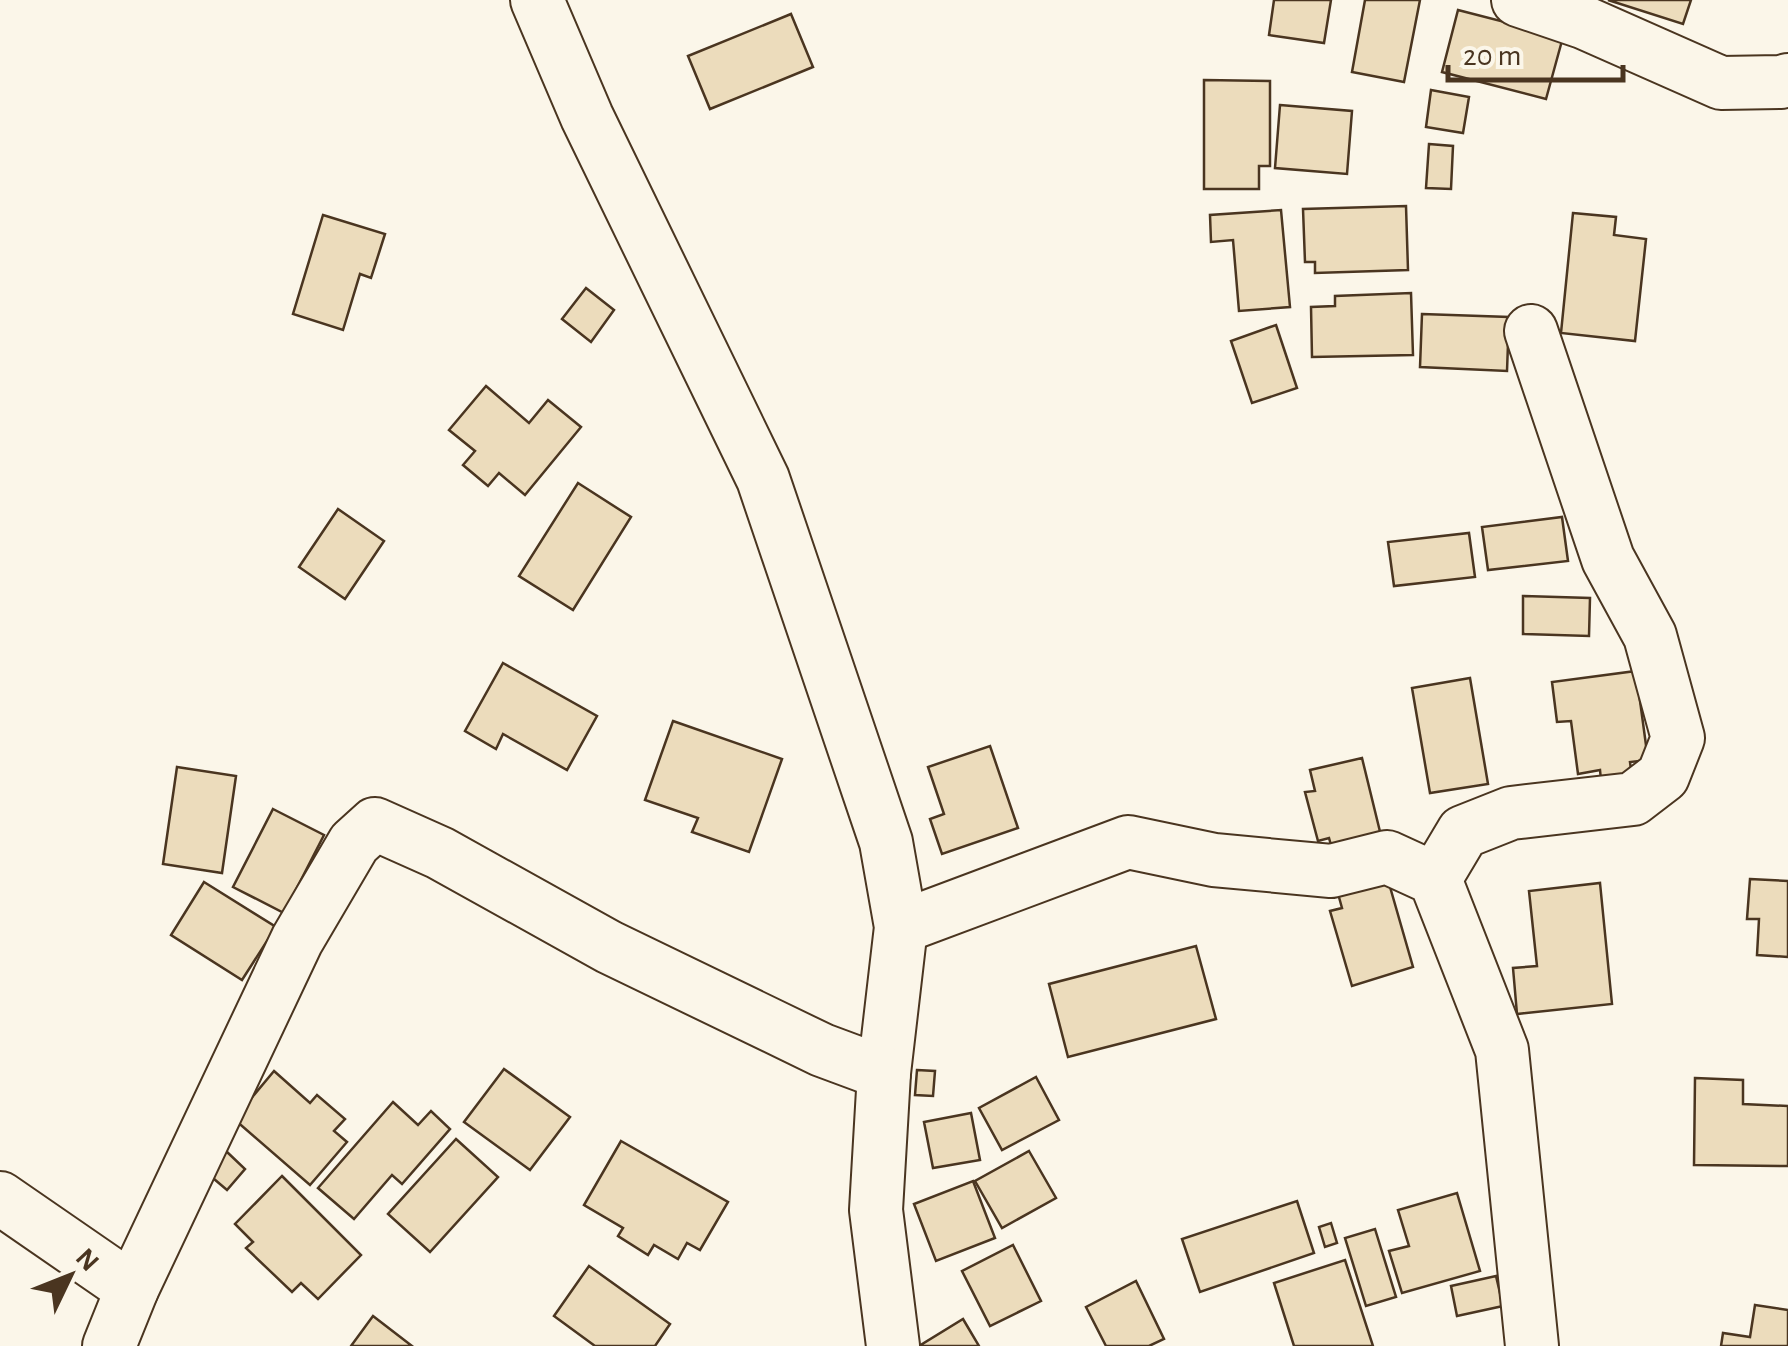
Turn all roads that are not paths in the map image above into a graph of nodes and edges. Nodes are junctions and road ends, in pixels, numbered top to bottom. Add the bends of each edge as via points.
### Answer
1 (537, 0) edge
2 (1518, 0) edge
3 (1788, 80) edge
4 (1530, 331) dead end
5 (1435, 879) junction
6 (901, 928) junction
7 (884, 1073) junction
8 (0, 1198) edge
9 (132, 1289) junction
10 (109, 1346) edge
11 (893, 1346) edge
12 (1532, 1346) edge

1 - 6 street via 764,479 886,842
2 - 3 street via 1721,83
4 - 5 street via 1608,559 1650,636 1678,738 1663,776 1633,799 1512,813 1463,832
5 - 6 street via 1386,857 1330,870 1214,860 1128,842
5 - 12 street via 1502,1050
6 - 7 street
7 - 9 street via 609,947 375,824 354,844 297,940
7 - 11 street via 876,1210
8 - 9 street
9 - 10 street

